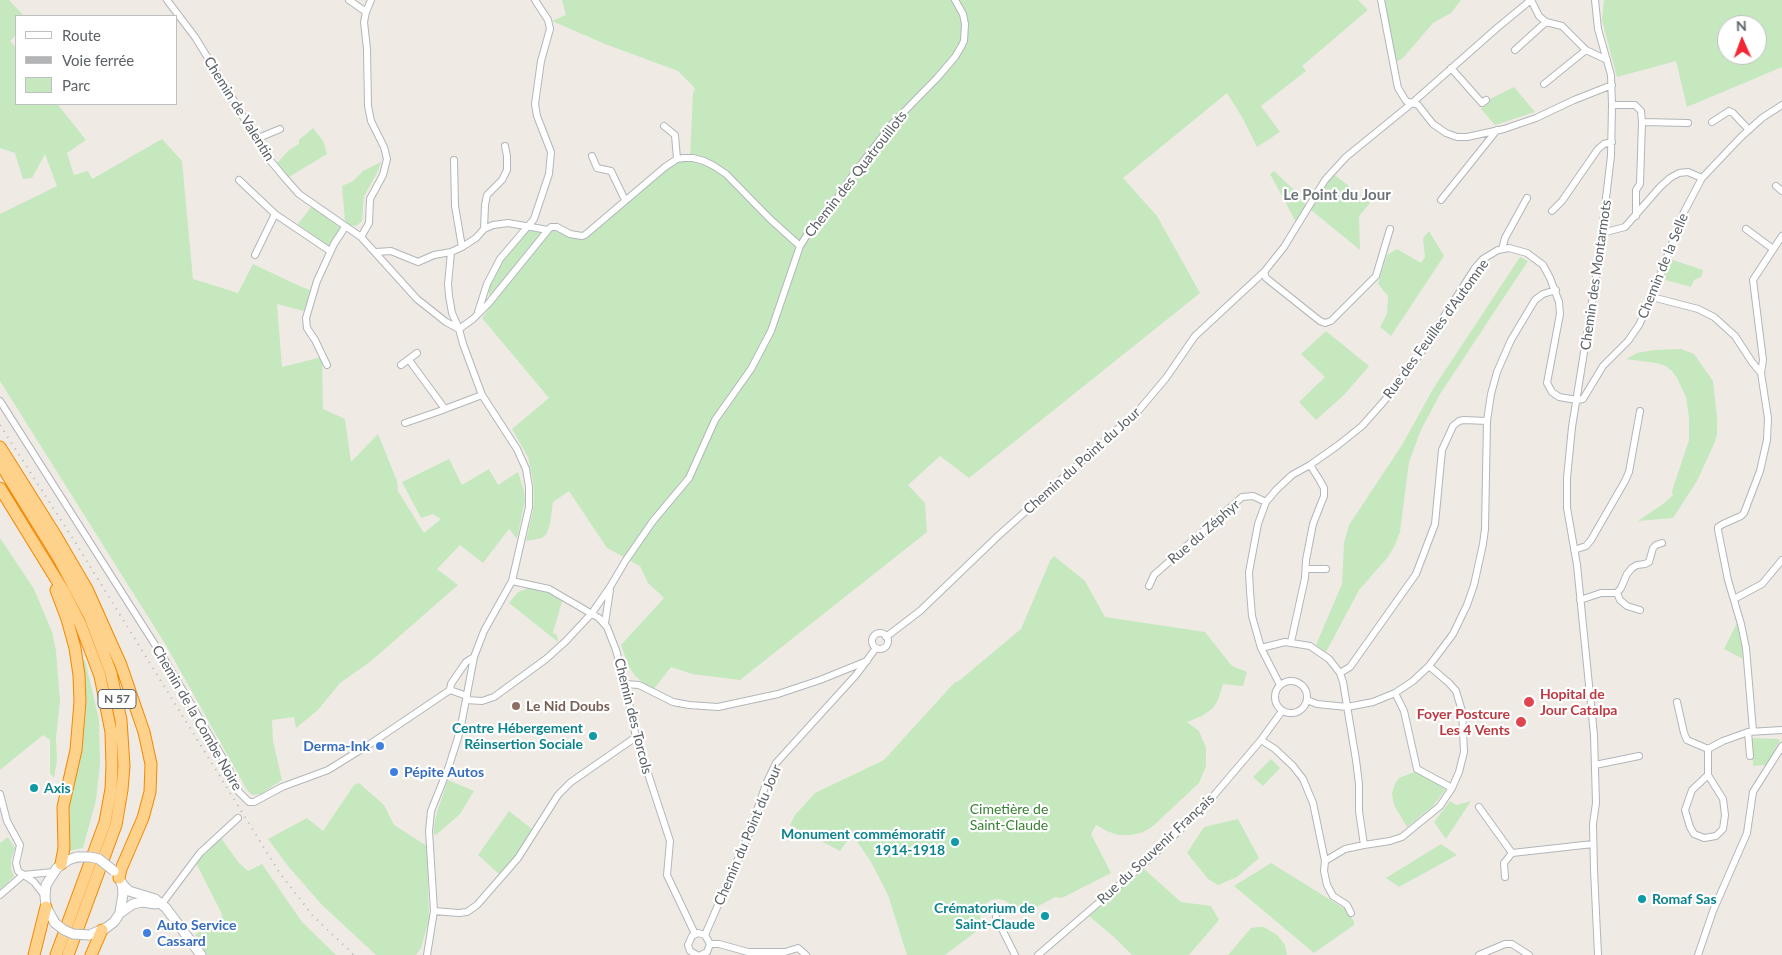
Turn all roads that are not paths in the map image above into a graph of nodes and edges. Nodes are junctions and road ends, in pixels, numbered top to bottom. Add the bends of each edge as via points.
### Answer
1 (167, 0) edge
2 (349, 0) edge
3 (372, 0) edge
4 (535, 0) edge
5 (955, 0) edge
6 (1381, 0) edge
7 (1531, 0) edge
8 (1595, 0) edge
9 (366, 12) junction
10 (178, 15) edge
11 (178, 15) edge
12 (1546, 22) junction
13 (1514, 50) dead end
14 (1586, 50) junction
15 (1607, 60) junction
16 (1451, 68) junction
17 (1544, 84) dead end
18 (1612, 86) junction
19 (1486, 100) dead end
20 (1412, 104) junction
21 (1612, 105) junction
22 (1782, 105) edge
23 (1642, 122) junction
24 (1712, 122) dead end
25 (1688, 123) dead end
26 (664, 126) dead end
27 (280, 129) dead end
28 (1497, 130) junction
29 (1749, 130) junction
30 (256, 140) junction
31 (1612, 142) junction
32 (505, 146) dead end
33 (592, 156) dead end
34 (677, 159) junction
35 (454, 160) dead end
36 (1702, 178) junction
37 (239, 180) dead end
38 (1776, 186) dead end
39 (1782, 191) edge
40 (1526, 198) dead end
41 (625, 200) junction
42 (1441, 200) dead end
43 (1552, 211) dead end
44 (275, 214) junction
45 (1636, 216) junction
46 (345, 227) junction
47 (526, 227) junction
48 (484, 229) junction
49 (1390, 229) dead end
50 (1746, 229) dead end
51 (548, 230) junction
52 (1602, 233) junction
53 (1782, 236) edge
54 (361, 237) junction
55 (800, 246) junction
56 (462, 247) junction
57 (1502, 249) junction
58 (1773, 249) junction
59 (330, 251) junction
60 (376, 252) junction
61 (451, 252) junction
62 (254, 255) dead end
63 (1264, 272) junction
64 (1556, 290) junction
65 (1652, 297) junction
66 (478, 312) junction
67 (459, 329) junction
68 (417, 353) dead end
69 (409, 360) junction
70 (327, 365) dead end
71 (400, 365) dead end
72 (1761, 373) junction
73 (482, 395) junction
74 (1577, 400) junction
75 (0, 401) edge
76 (445, 409) junction
77 (1640, 411) dead end
78 (1487, 421) junction
79 (405, 422) dead end
80 (0, 446) edge
81 (0, 464) edge
82 (1310, 465) junction
83 (0, 488) edge
84 (1266, 502) junction
85 (1662, 543) dead end
86 (1574, 550) junction
87 (1782, 560) edge
88 (44, 561) junction
89 (1306, 569) junction
90 (1326, 569) dead end
91 (512, 581) junction
92 (1149, 586) dead end
93 (610, 587) junction
94 (1617, 593) junction
95 (1734, 599) junction
96 (1580, 600) junction
97 (1640, 610) dead end
98 (592, 613) junction
99 (605, 623) junction
100 (886, 637) junction
101 (1291, 642) junction
102 (876, 648) junction
103 (1261, 648) junction
104 (474, 657) junction
105 (868, 660) junction
106 (1429, 666) junction
107 (849, 668) junction
108 (1340, 673) junction
109 (856, 676) junction
110 (625, 684) junction
111 (1280, 684) junction
112 (450, 690) junction
113 (1395, 693) junction
114 (466, 698) junction
115 (1307, 700) junction
116 (1677, 702) dead end
117 (1347, 707) junction
118 (1282, 711) junction
119 (1782, 730) edge
120 (1751, 732) junction
121 (636, 736) junction
122 (1261, 740) junction
123 (1782, 746) edge
124 (1708, 749) junction
125 (1639, 756) dead end
126 (1750, 756) dead end
127 (1595, 765) junction
128 (1708, 774) junction
129 (1452, 788) junction
130 (0, 794) edge
131 (1480, 806) dead end
132 (238, 818) dead end
133 (1593, 844) junction
134 (1364, 845) junction
135 (1512, 853) junction
136 (1325, 861) junction
137 (57, 868) junction
138 (23, 875) junction
139 (118, 877) junction
140 (1505, 878) dead end
141 (0, 896) edge
142 (46, 901) junction
143 (161, 905) junction
144 (434, 911) junction
145 (120, 912) junction
146 (1351, 913) dead end
147 (996, 917) dead end
148 (102, 930) junction
149 (695, 934) junction
150 (705, 935) junction
151 (710, 944) junction
152 (699, 954) edge
153 (34, 955) edge
154 (56, 955) edge
155 (68, 955) edge
156 (92, 955) edge
157 (201, 955) edge
158 (427, 955) edge
159 (806, 955) edge
160 (1015, 955) edge
161 (1038, 955) edge
162 (1479, 955) edge
163 (1529, 955) edge
164 (1598, 955) edge
165 (1698, 955) edge

1 - 11 street, Chemin de Valentin
2 - 9 street
3 - 9 street
4 - 47 street via 550,29 541,61 535,104 551,152 550,167 534,219
5 - 55 street, Chemin des Quatrouillots via 963,14 966,33 955,57 892,124
6 - 20 street via 1398,88 1406,102
7 - 12 street
7 - 16 street, Chemin du Point du Jour
8 - 15 street, Chemin des Montarmots via 1598,29
9 - 54 street via 368,106 387,159 383,175 370,199 369,223
10 - 30 street, Chemin de Valentin via 199,44
12 - 13 street
12 - 14 street via 1562,26
14 - 15 street
14 - 17 street
15 - 18 street, Chemin des Montarmots
16 - 19 street via 1482,103
16 - 20 street, Chemin du Point du Jour
18 - 21 street, Chemin des Montarmots
18 - 28 street via 1536,118
20 - 28 street via 1418,105 1433,124 1457,137
20 - 63 street, Chemin du Point du Jour via 1332,171 1284,247
21 - 23 street via 1635,105 1641,111
21 - 31 street, Chemin des Montarmots
22 - 29 street, Chemin de la Selle
23 - 25 street
23 - 45 street
24 - 29 street via 1729,111
26 - 34 street via 675,135
27 - 30 street
28 - 42 street
29 - 36 street, Chemin de la Selle
30 - 46 street, Chemin de Valentin via 299,194
31 - 43 street via 1598,148
31 - 52 street, Chemin des Montarmots
32 - 48 street via 507,170 487,195
33 - 41 street via 598,168 611,171
34 - 41 street
34 - 55 street via 693,158 714,166
35 - 56 street via 455,206
36 - 45 street via 1688,172 1670,178
36 - 65 street, Chemin de la Selle via 1684,212
37 - 44 street
38 - 39 street
40 - 57 street, Rue des Feuilles d'Automne
41 - 51 street via 586,235 578,236 557,227
44 - 59 street
44 - 62 street
45 - 52 street via 1625,227
46 - 54 street, Chemin de Valentin
46 - 59 street
47 - 48 street via 508,223
47 - 51 street
47 - 66 street via 500,258
48 - 56 street
49 - 63 street via 1376,276 1331,322 1320,322 1266,278
50 - 58 street
51 - 66 street
52 - 74 street, Chemin des Montarmots
53 - 58 street
54 - 60 street, Chemin de Valentin
55 - 93 street, Chemin des Quatrouillots via 776,321 751,369 715,420 689,478 653,521
56 - 61 street
57 - 64 street, Rue des Feuilles d'Automne via 1521,250 1535,258
57 - 82 street, Rue des Feuilles d'Automne via 1491,253 1475,268 1386,400 1362,426
58 - 72 street via 1753,280 1763,360
59 - 70 street via 316,282 306,318 307,328
60 - 61 street via 391,251 418,262
60 - 67 street, Chemin de Valentin via 417,299
61 - 67 street via 448,290
63 - 100 street, Chemin du Point du Jour via 1195,336 1140,410 998,536 920,611
64 - 74 street, Rue des Feuilles d'Automne via 1560,314 1547,383 1559,397
64 - 78 street via 1535,300 1511,340 1497,372
65 - 72 street via 1698,309 1714,317 1735,336
65 - 74 street, Chemin de la Selle via 1635,332 1603,366 1586,396
66 - 67 street
67 - 73 street
68 - 69 street
69 - 71 street
69 - 76 street
72 - 95 street via 1768,418 1760,471 1744,513 1718,527
73 - 76 street
73 - 91 street via 517,449 529,486 529,507
74 - 86 street, Chemin des Montarmots via 1567,478 1567,508
75 - 112 street, Chemin de la Combe Noire via 166,662 247,801 254,802 282,786 328,770
76 - 79 street
77 - 86 street via 1625,481 1591,540 1586,546
78 - 106 street via 1485,529 1478,568 1467,605 1453,634
78 - 108 street via 1464,420 1453,426 1442,450 1435,524 1416,574 1350,667
80 - 139 highway via 91,597 121,665 144,732 151,764 150,792 143,818
81 - 155 highway, N 57 via 58,557 90,617 111,672 121,720 124,772 116,825
82 - 84 street, Rue des Feuilles d'Automne via 1292,475
82 - 89 street via 1320,479 1324,496 1313,524
83 - 88 highway, N 57
84 - 92 street, Rue du Zéphyr via 1253,496 1242,497 1154,575
84 - 103 street, Rue des Feuilles d'Automne via 1258,524 1250,572 1252,616
85 - 94 street via 1656,545 1649,562 1632,568
86 - 96 street, Chemin des Montarmots
87 - 95 street via 1762,584
88 - 137 highway via 70,629 79,685 77,739 63,807 64,848
88 - 154 highway, N 57 via 75,612 93,655 106,704 112,754 111,789 104,822
89 - 90 street
89 - 101 street
91 - 98 street via 549,589
91 - 104 street via 484,631
93 - 98 street, Chemin des Quatrouillots
93 - 99 street, Chemin des Quatrouillots
94 - 96 street via 1601,593
94 - 97 street via 1627,606
95 - 120 street via 1746,648
96 - 127 street, Chemin des Montarmots
98 - 99 street
98 - 114 street, Chemin des Quatrouillots via 546,660 507,689 488,700 478,702
99 - 110 street, Chemin des Torcols
100 - 102 street via 886,647
100 - 102 street via 880,633 873,637 872,645
101 - 103 street
101 - 108 street via 1320,651
102 - 105 street, Chemin du Point du Jour
103 - 111 street, Rue des Feuilles d'Automne
104 - 112 street, Chemin de la Combe Noire via 466,662
104 - 114 street
105 - 107 street
105 - 109 street, Chemin du Point du Jour
106 - 113 street
106 - 129 street via 1450,682 1462,711 1464,752
107 - 109 street
107 - 110 street via 778,694 718,707 673,702 639,685
108 - 117 street
109 - 150 street, Chemin du Point du Jour via 776,763
110 - 121 street, Chemin des Torcols
111 - 115 street via 1290,680 1300,684 1306,691
111 - 118 street via 1274,698
112 - 114 street
113 - 117 street
113 - 129 street via 1404,711 1417,769
114 - 144 street via 456,744 430,819
115 - 117 street
115 - 118 street via 1297,712
116 - 124 street via 1687,740
117 - 134 street via 1360,784 1359,811
118 - 122 street, Rue du Souvenir Français
119 - 120 street
120 - 124 street via 1723,740
120 - 126 street
121 - 144 street via 571,782 558,795 518,858 477,905 467,912
121 - 149 street, Chemin des Torcols via 670,841 667,875
122 - 136 street via 1280,754 1303,780 1313,803
122 - 161 street, Rue du Souvenir Français via 1192,819
123 - 165 street via 1753,792 1747,834 1713,911
124 - 128 street
125 - 127 street
127 - 133 street, Chemin des Montarmots
128 - 128 street via 1692,790 1685,810 1694,834 1704,838 1716,836 1723,829 1725,815 1723,799
129 - 134 street via 1440,806 1402,837
130 - 138 street via 7,821 20,845 16,867
131 - 135 street
132 - 143 street via 200,853
133 - 135 street
133 - 164 street, Chemin des Montarmots
134 - 136 street via 1345,849
135 - 140 street via 1504,863
136 - 146 street via 1327,885 1333,896 1347,905
137 - 138 street
137 - 139 main road, bridge via 77,857 94,858 105,863
137 - 142 main road via 46,885
138 - 141 street
138 - 142 street via 38,886
139 - 143 main road via 132,893 155,899
139 - 145 main road via 123,894
142 - 148 main road, bridge via 55,923 64,930 89,935
142 - 153 highway
143 - 145 main road via 142,902 127,906
143 - 157 main road
144 - 158 street
145 - 148 main road via 114,922
147 - 160 street
148 - 156 highway
149 - 150 street
149 - 152 street via 688,945
150 - 151 street
151 - 152 street
151 - 159 street via 742,952 785,952 798,948
162 - 163 street via 1505,944 1512,944

